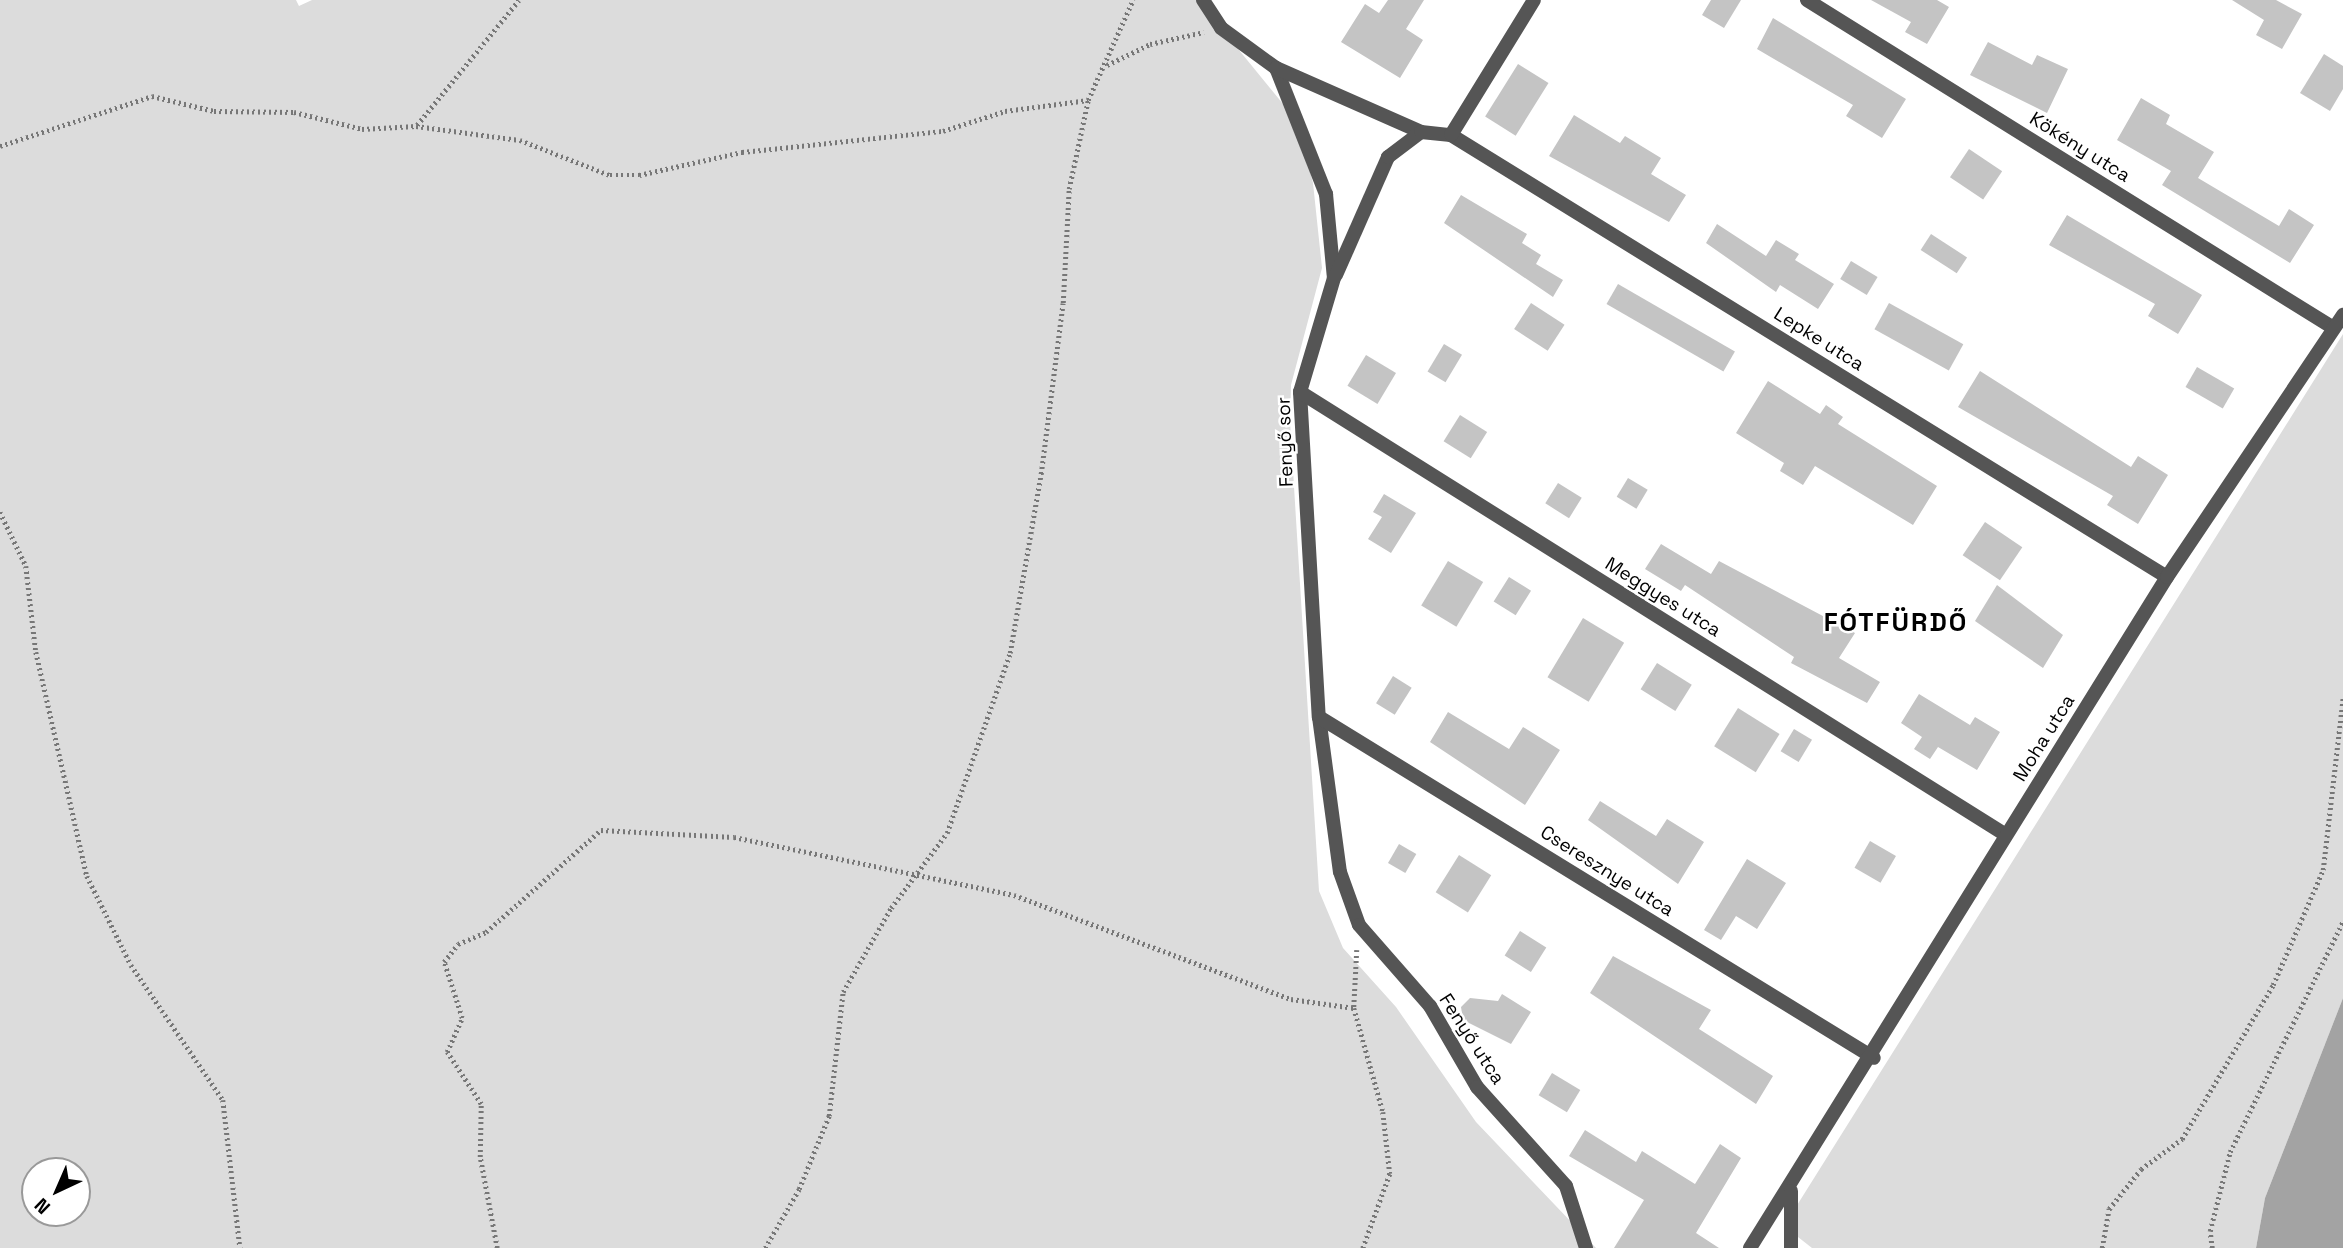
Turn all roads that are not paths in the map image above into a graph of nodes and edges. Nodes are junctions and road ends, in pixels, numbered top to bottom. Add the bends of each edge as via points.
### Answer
1 (1203, 0) edge
2 (1534, 0) edge
3 (1807, 0) edge
4 (1276, 68) junction
5 (1421, 132) junction
6 (1451, 135) junction
7 (1334, 278) junction
8 (2343, 315) edge
9 (2332, 327) junction
10 (1300, 392) junction
11 (2167, 577) junction
12 (1320, 717) junction
13 (2006, 835) junction
14 (1359, 925) joint
15 (1874, 1058) junction
16 (1791, 1191) junction
17 (1586, 1248) edge
18 (1750, 1248) edge
19 (1791, 1248) edge

1 - 4 street via 1221,28
2 - 6 street
3 - 9 street, Kökény utca
4 - 5 street
4 - 7 street, Fenyő sor via 1326,194
5 - 6 street
5 - 7 street via 1388,157
6 - 11 street, Lepke utca
7 - 10 street, Fenyő sor
8 - 9 street, Moha utca
9 - 11 street, Moha utca
10 - 12 street, Fenyő sor
10 - 13 street, Meggyes utca
11 - 13 street, Moha utca
12 - 14 street, Fenyő sor via 1340,872
12 - 15 street, Cseresznye utca
13 - 15 street, Moha utca
14 - 17 street, Fenyő utca via 1430,1006 1477,1087 1566,1185
15 - 16 street, Moha utca
16 - 18 street, Moha utca
16 - 19 street

